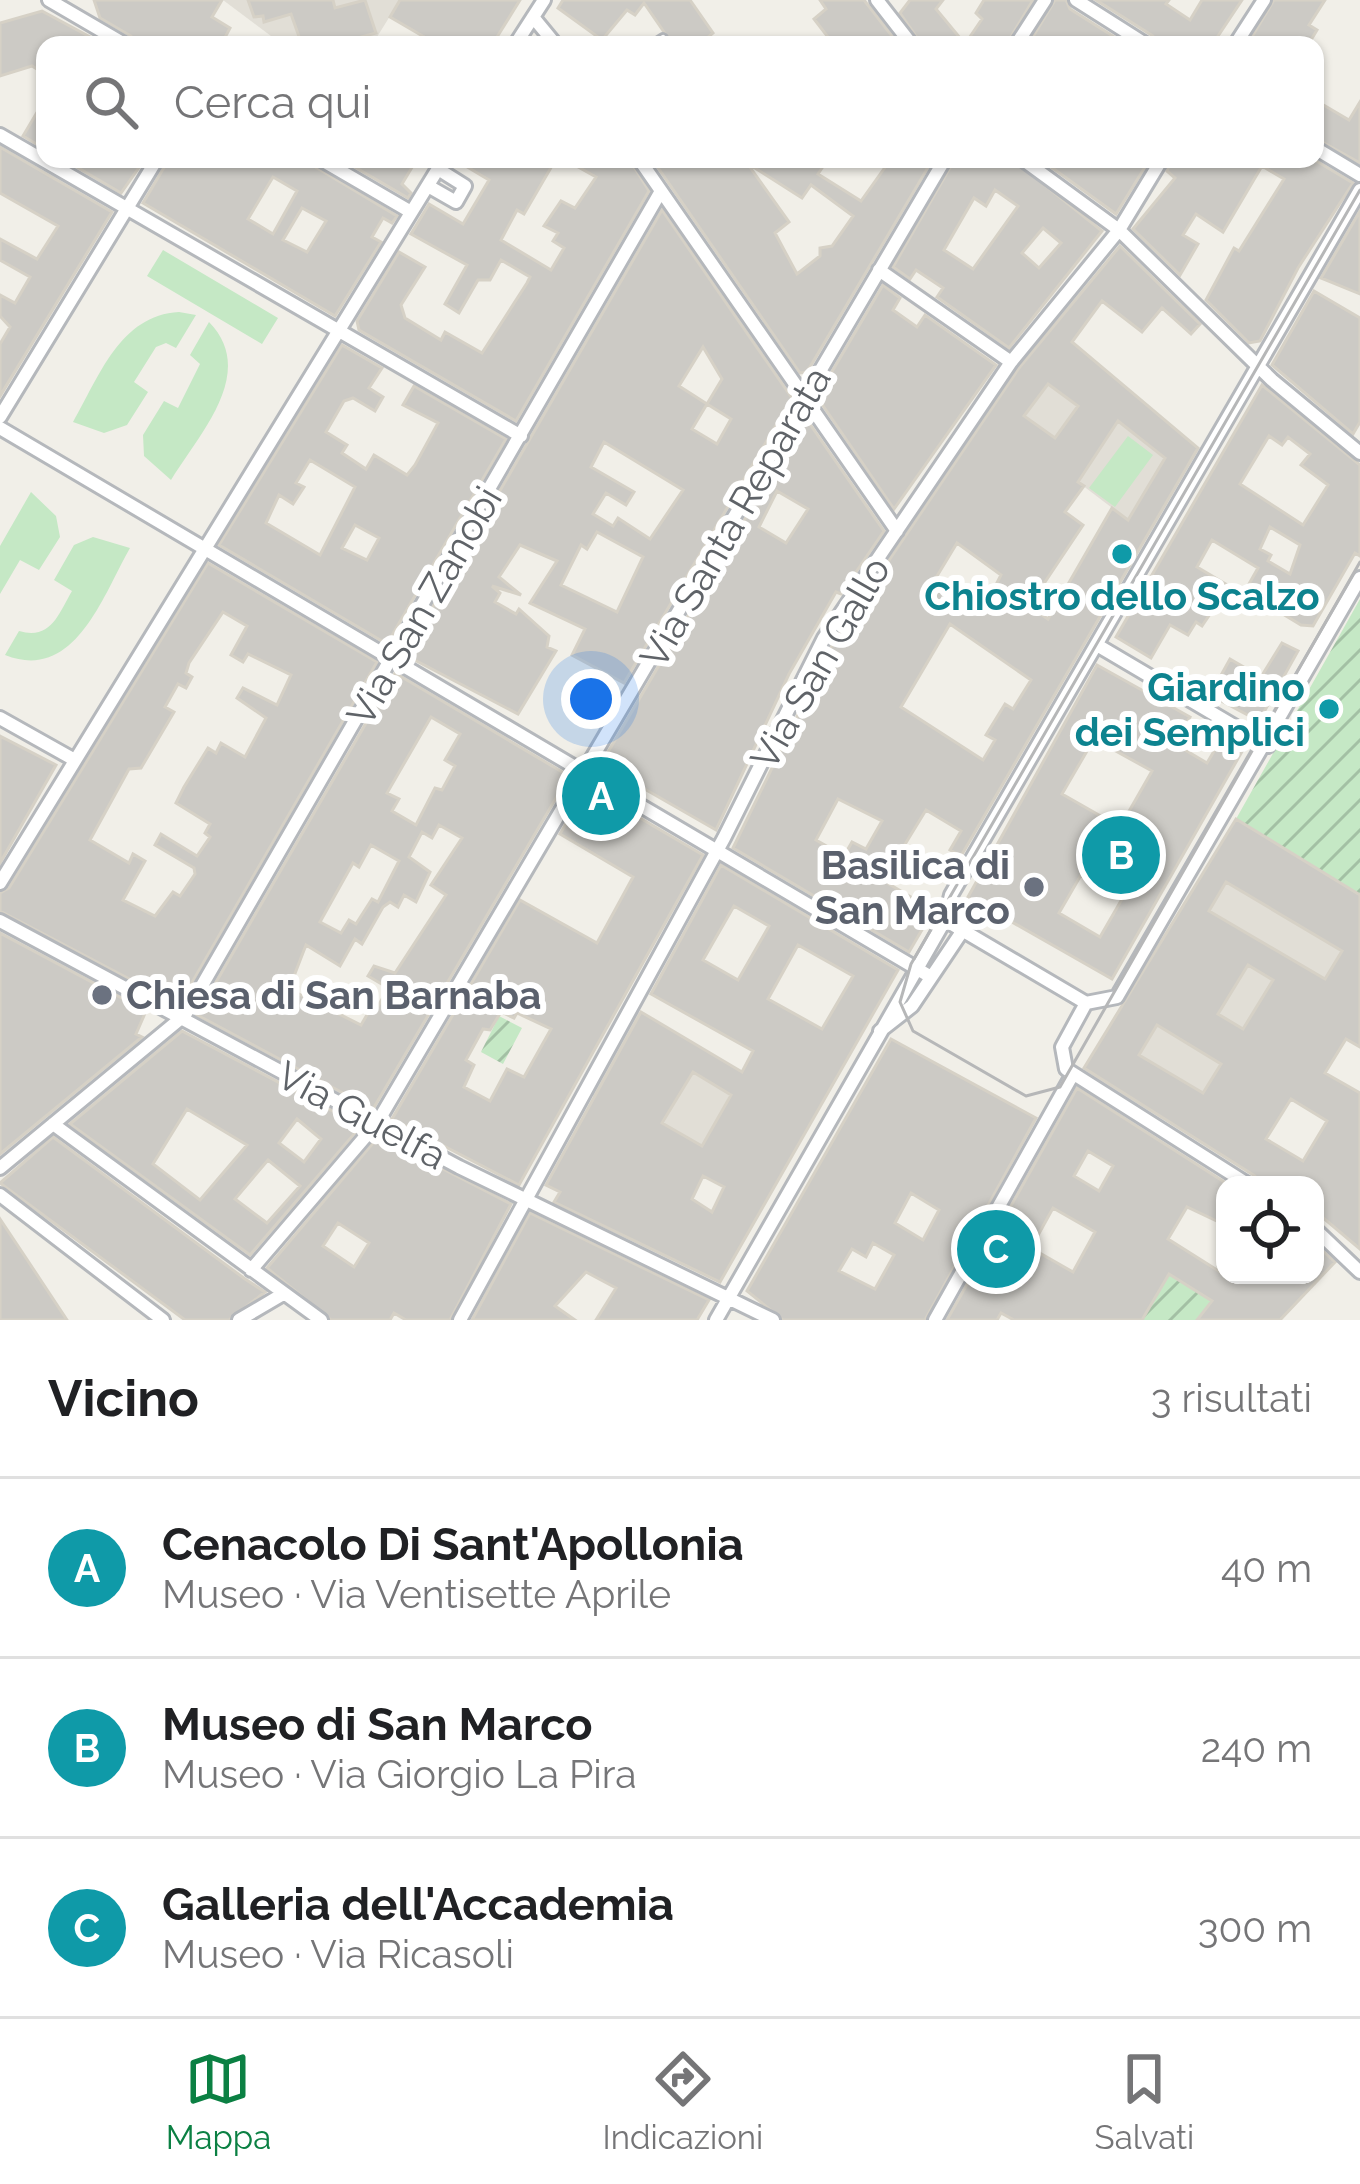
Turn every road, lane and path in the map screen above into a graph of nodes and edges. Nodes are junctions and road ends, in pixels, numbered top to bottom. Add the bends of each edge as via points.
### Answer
1 (49, 0) edge
2 (544, 0) edge
3 (877, 0) edge
4 (1045, 0) edge
5 (1076, 0) edge
6 (1264, 0) edge
7 (533, 17) junction
8 (111, 36) edge
9 (521, 36) edge
10 (549, 36) edge
11 (905, 36) edge
12 (1022, 36) edge
13 (1133, 36) edge
14 (1241, 36) edge
15 (0, 135) edge
16 (1324, 153) edge
17 (36, 155) edge
18 (59, 168) edge
19 (152, 168) edge
20 (335, 168) edge
21 (439, 168) edge
22 (445, 168) edge
23 (645, 168) edge
24 (940, 168) edge
25 (1034, 168) edge
26 (1157, 168) edge
27 (1360, 175) edge
28 (428, 186) junction
29 (1360, 190) edge
30 (661, 191) junction
31 (128, 207) junction
32 (411, 212) junction
33 (1119, 230) junction
34 (879, 270) junction
35 (338, 329) junction
36 (1011, 362) junction
37 (1258, 367) junction
38 (806, 395) junction
39 (0, 417) edge
40 (0, 428) edge
41 (521, 436) junction
42 (1360, 453) edge
43 (897, 531) junction
44 (202, 545) junction
45 (1360, 578) edge
46 (1097, 645) junction
47 (394, 658) junction
48 (0, 718) edge
49 (1268, 746) junction
50 (74, 759) junction
51 (586, 770) junction
52 (718, 849) junction
53 (0, 883) edge
54 (945, 920) junction
55 (0, 921) edge
56 (962, 930) junction
57 (917, 969) junction
58 (931, 977) junction
59 (1086, 1004) junction
60 (183, 1018) junction
61 (875, 1036) junction
62 (1075, 1076) junction
63 (377, 1123) junction
64 (53, 1124) junction
65 (0, 1168) edge
66 (1235, 1176) edge
67 (0, 1196) edge
68 (524, 1196) junction
69 (1324, 1238) edge
70 (251, 1270) junction
71 (1358, 1271) edge
72 (283, 1294) junction
73 (730, 1296) junction
74 (163, 1320) edge
75 (239, 1320) edge
76 (321, 1320) edge
77 (460, 1320) edge
78 (716, 1320) edge
79 (773, 1320) edge
80 (935, 1320) edge

1 - 8 street
2 - 7 street
3 - 11 street
4 - 12 street
5 - 13 street
6 - 14 street
7 - 9 street
7 - 10 street
15 - 17 street
16 - 27 street
18 - 31 street
19 - 31 street
20 - 32 street
21 - 28 street
22 - 28 street via 465,186 456,202
23 - 30 street
24 - 34 street, Via Santa Reparata
25 - 33 street
26 - 33 street, Via San Gallo
28 - 32 street
29 - 37 street
30 - 38 street
30 - 41 street, Via San Zanobi
31 - 35 street
31 - 39 street
32 - 35 street
33 - 36 street, Via San Gallo
33 - 37 street
34 - 36 street
34 - 38 street, Via Santa Reparata
35 - 41 street
35 - 44 street
36 - 43 street, Via San Gallo
37 - 42 street
37 - 46 street
38 - 43 street
38 - 51 street, Via Santa Reparata
40 - 44 street
41 - 47 street, Via San Zanobi
43 - 52 street, Via San Gallo via 824,638
44 - 47 street
44 - 50 street
45 - 49 street
46 - 49 street
46 - 54 street
47 - 51 street
47 - 60 street, Via San Zanobi
48 - 50 street
49 - 59 street via 1124,991
50 - 53 street
51 - 52 street
51 - 63 street, Via Santa Reparata
52 - 57 street
52 - 68 street, Via San Gallo
54 - 56 street
54 - 57 street
55 - 60 street, Via Guelfa
56 - 58 street
56 - 59 street
57 - 58 street
57 - 61 street
58 - 61 street via 912,1006
59 - 62 street via 1061,1051
60 - 63 street, Via Guelfa
60 - 64 street
61 - 73 street
62 - 66 street
62 - 80 street
63 - 68 street, Via Guelfa
63 - 70 street, Via Santa Reparata
64 - 65 street
64 - 70 street
67 - 74 street
68 - 73 street, Via Guelfa
68 - 77 street, Via San Gallo
69 - 71 street
70 - 72 street
72 - 75 street
72 - 76 street
73 - 78 street
73 - 79 street, Via Guelfa

